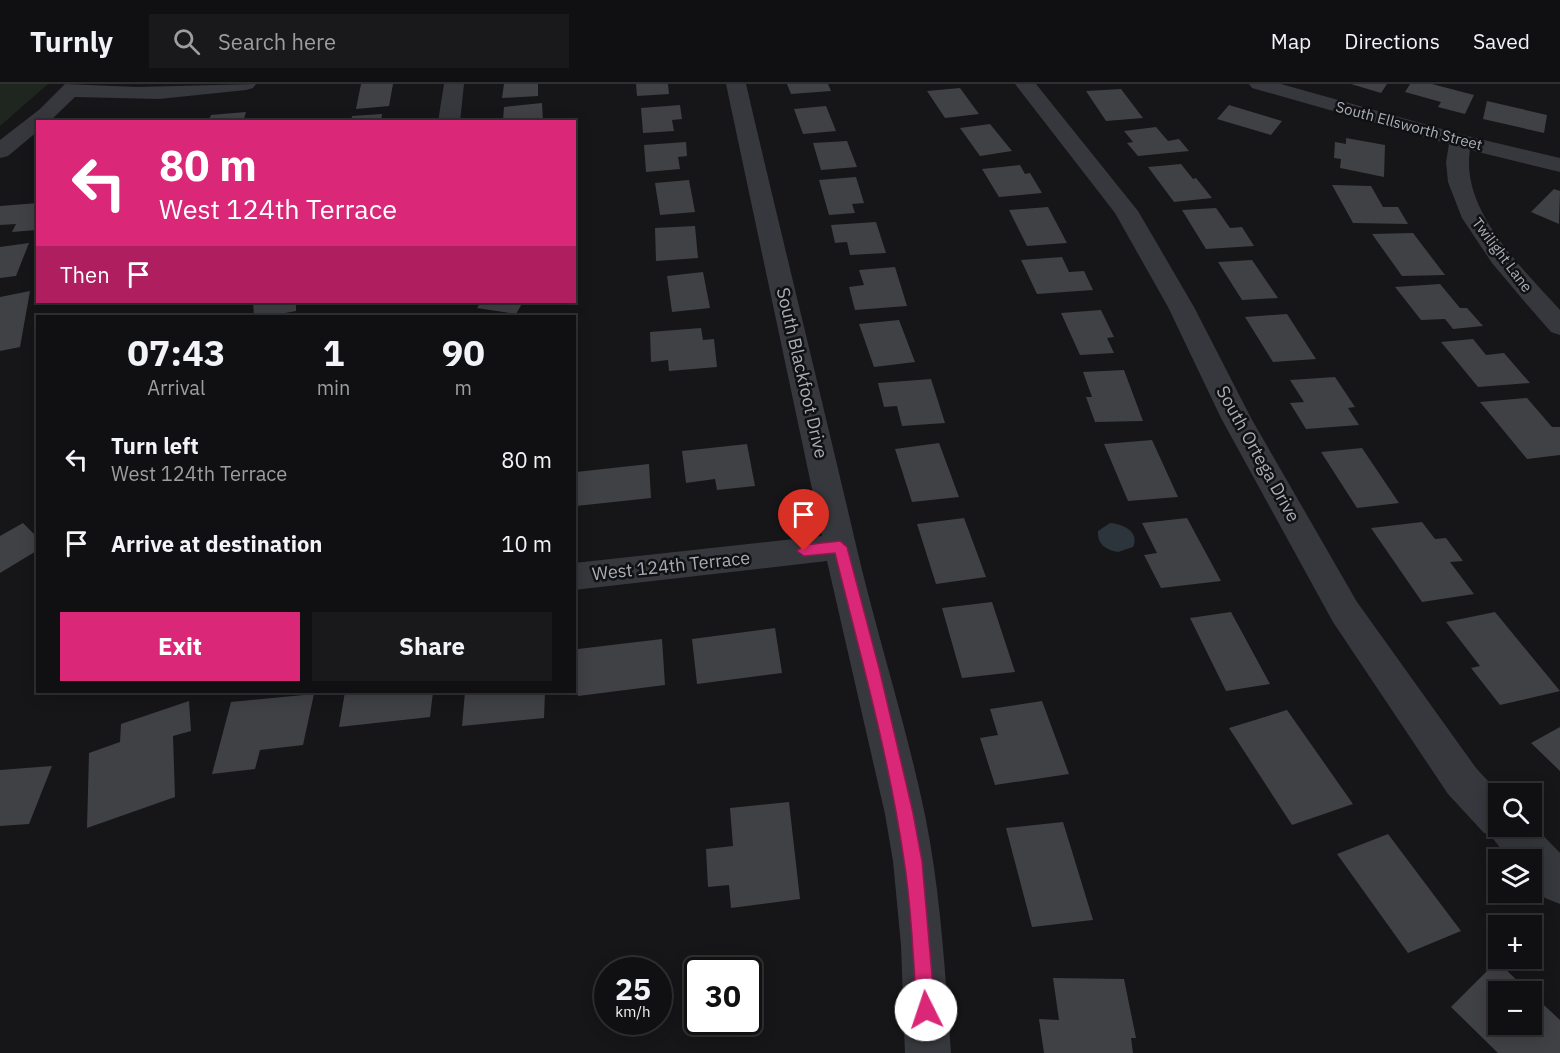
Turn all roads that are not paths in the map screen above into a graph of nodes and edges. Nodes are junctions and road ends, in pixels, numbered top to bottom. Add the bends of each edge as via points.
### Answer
1 (246, 84) edge
2 (454, 84) edge
3 (736, 84) edge
4 (1025, 84) edge
5 (1259, 84) edge
6 (74, 87) edge
7 (449, 120) edge
8 (1461, 141) junction
9 (0, 151) edge
10 (1560, 165) edge
11 (1560, 326) edge
12 (840, 547) junction
13 (576, 577) edge
14 (1488, 808) edge
15 (1516, 837) edge
16 (1560, 883) edge
17 (928, 1053) edge

1 - 6 street via 149,94
2 - 7 street
3 - 12 street, South Blackfoot Drive
4 - 14 street, South Ortega Drive via 1126,211 1345,612 1462,781
5 - 8 street, South Ellsworth Street
6 - 9 street
8 - 10 street, South Ellsworth Street
8 - 11 street, Twilight Lane via 1456,158 1459,184 1470,212 1500,255
12 - 13 street, West 124th Terrace
12 - 17 street, South Blackfoot Drive via 913,861
15 - 16 street

